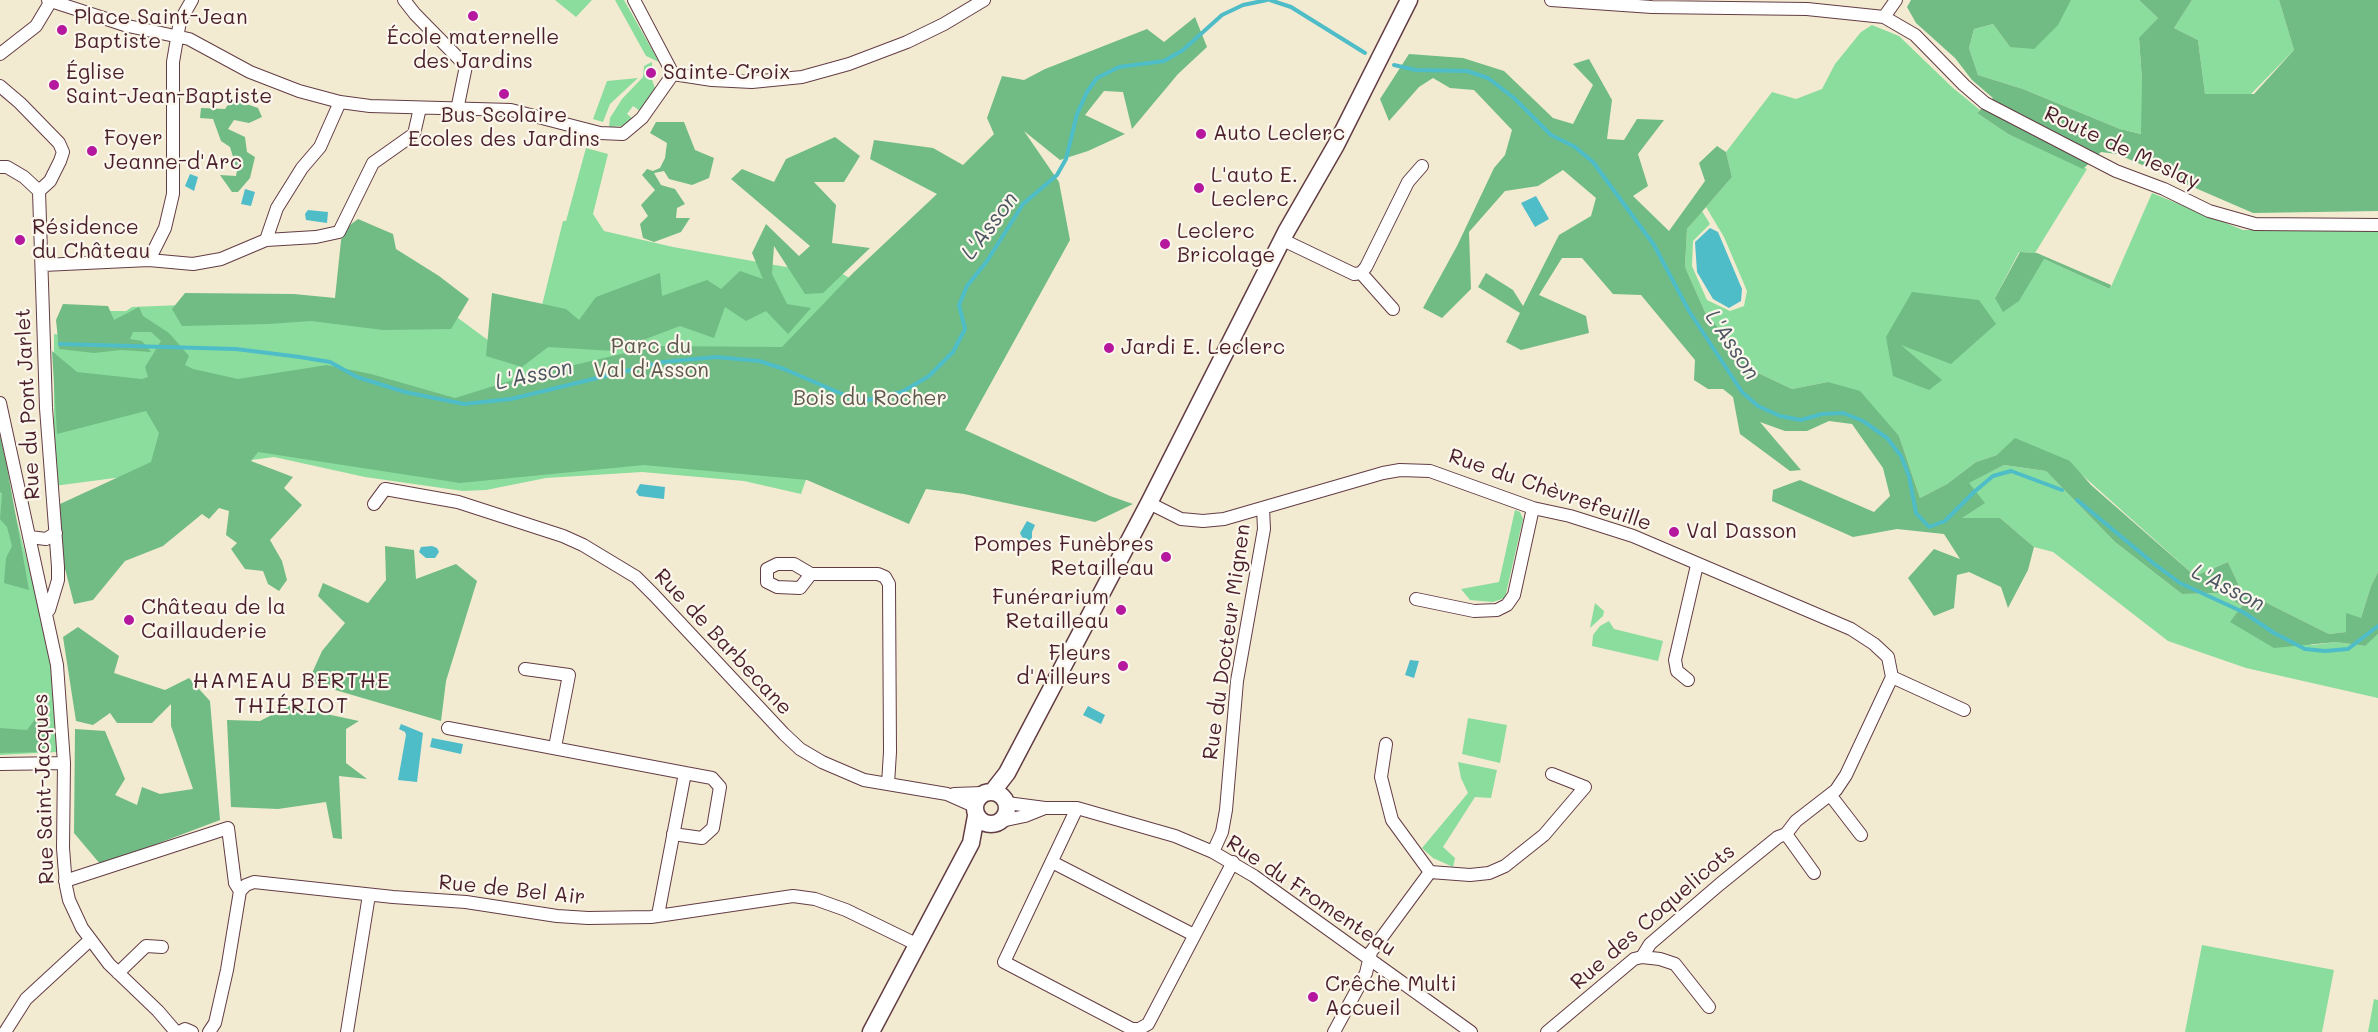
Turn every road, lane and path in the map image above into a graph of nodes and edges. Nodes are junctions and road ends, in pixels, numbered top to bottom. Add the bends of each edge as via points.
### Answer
1 (192, 0) edge
2 (404, 0) edge
3 (634, 0) edge
4 (984, 0) edge
5 (1409, 0) edge
6 (1551, 0) edge
7 (1896, 0) edge
8 (49, 1) edge
9 (1826, 6) edge
10 (1884, 17) junction
11 (177, 35) junction
12 (0, 54) edge
13 (673, 74) junction
14 (0, 86) edge
15 (340, 102) junction
16 (420, 108) junction
17 (457, 110) junction
18 (1422, 166) dead end
19 (0, 167) edge
20 (39, 191) junction
21 (2378, 225) edge
22 (266, 240) junction
23 (1283, 240) junction
24 (149, 260) junction
25 (43, 265) junction
26 (1361, 273) junction
27 (1393, 309) dead end
28 (0, 403) edge
29 (1149, 503) junction
30 (374, 504) dead end
31 (1264, 507) junction
32 (1533, 508) junction
33 (56, 533) junction
34 (30, 537) junction
35 (1697, 565) junction
36 (811, 574) dead end
37 (1416, 599) dead end
38 (48, 614) junction
39 (525, 669) dead end
40 (1892, 677) junction
41 (1688, 680) dead end
42 (1964, 711) dead end
43 (448, 728) dead end
44 (1386, 744) dead end
45 (555, 747) junction
46 (64, 763) junction
47 (0, 764) edge
48 (685, 773) junction
49 (1552, 774) dead end
50 (888, 784) junction
51 (1831, 796) junction
52 (990, 801) junction
53 (1045, 808) junction
54 (1077, 808) junction
55 (996, 822) junction
56 (673, 834) junction
57 (1786, 834) junction
58 (1861, 835) dead end
59 (971, 843) junction
60 (1213, 852) junction
61 (1052, 862) junction
62 (1233, 862) junction
63 (1430, 872) junction
64 (1814, 873) dead end
65 (65, 881) junction
66 (240, 891) junction
67 (369, 895) junction
68 (658, 915) junction
69 (1194, 935) junction
70 (90, 940) junction
71 (916, 944) junction
72 (162, 947) dead end
73 (1642, 957) junction
74 (1369, 959) junction
75 (118, 973) junction
76 (1709, 1007) dead end
77 (5, 1032) edge
78 (177, 1032) edge
79 (192, 1032) edge
80 (209, 1032) edge
81 (347, 1032) edge
82 (871, 1032) edge
83 (1334, 1032) edge
84 (1471, 1032) edge
85 (1547, 1032) edge

1 - 11 street
2 - 17 street via 466,66
3 - 13 street
4 - 13 street via 907,42 802,77 745,82
5 - 23 main road
6 - 9 street via 1652,7
7 - 10 street
8 - 11 street via 128,26
8 - 12 street via 36,26
9 - 10 street
10 - 21 street, Route de Meslay via 1915,35 1985,103 2116,171 2209,211 2255,224
11 - 15 street via 250,72
11 - 24 street via 173,62 173,194 165,228
13 - 17 street via 642,118 623,134 600,133 511,110
14 - 20 street via 59,143 63,152 50,181
15 - 16 street
15 - 22 street via 320,147 277,208
16 - 17 street
16 - 22 street via 414,134 373,163 339,232
18 - 26 street via 1408,182
19 - 20 street via 24,177
20 - 25 street, Rue du Pont Jarlet
22 - 24 street via 221,258 193,264
23 - 26 street via 1354,274
23 - 29 main road
24 - 25 street
25 - 33 street, Rue du Pont Jarlet via 46,408
26 - 27 street
28 - 34 street, Rue Saint-Jacques
29 - 31 street, Rue du Docteur Mignen via 1181,519 1203,521
29 - 52 main road
30 - 50 street, Rue de Barbecane via 385,489 458,502 583,545 636,578 800,749 843,773
31 - 32 street, Rue du Chèvrefeuille via 1374,475 1421,469
31 - 60 street, Rue du Docteur Mignen via 1264,529 1237,681 1226,810
32 - 35 street, Rue du Chèvrefeuille via 1599,524
32 - 37 street via 1516,587 1507,606 1474,611
33 - 34 street via 46,539
33 - 38 street, Rue du Pont Jarlet via 58,580
34 - 38 street, Rue Saint-Jacques
35 - 40 street, Rue du Chèvrefeuille via 1851,629 1888,657
35 - 41 street via 1675,660 1677,671
36 - 50 street via 879,574 889,584
38 - 46 street, Rue Saint-Jacques via 57,665
39 - 45 street via 569,675
40 - 42 street
40 - 51 street, Rue des Coquelicots via 1846,775
43 - 45 street
44 - 63 street via 1381,777 1392,820
45 - 48 street
46 - 47 street
46 - 65 street, Rue Saint-Jacques
48 - 56 street
48 - 56 street via 712,778 720,787 713,828 702,838
49 - 63 street via 1585,787 1544,835 1505,866 1489,873
50 - 52 street, Rue de Barbecane
51 - 57 street, Rue des Coquelicots via 1796,821
51 - 58 street
52 - 53 street, Rue du Fromenteau
52 - 55 main road via 983,822
52 - 55 main road via 1007,810
52 - 59 main road
53 - 54 street, Rue du Fromenteau
53 - 55 street, Rue du Fromenteau
54 - 60 street, Rue du Fromenteau via 1152,829
54 - 61 street
55 - 59 main road
56 - 68 street
57 - 64 street
57 - 73 street, Rue des Coquelicots via 1720,884 1650,944
59 - 71 main road
60 - 62 street, Rue du Fromenteau
61 - 69 street
61 - 69 street via 1004,962 1124,1026 1139,1029 1148,1024
62 - 69 street
62 - 74 street, Rue du Fromenteau
63 - 74 street
65 - 66 street via 228,828 235,883
65 - 70 street, Rue Saint-Jacques via 76,916
66 - 67 street, Rue de Bel Air via 254,882
66 - 80 street via 227,969 215,1023
67 - 68 street, Rue de Bel Air via 466,902 556,916
67 - 81 street
68 - 71 street, Rue de Bel Air via 793,896 846,910
70 - 75 street, Rue Saint-Jacques
70 - 77 street via 26,999
71 - 82 main road
72 - 75 street via 146,946
73 - 76 street via 1675,964
73 - 85 street, Rue des Coquelicots via 1634,959
74 - 83 street via 1366,973
74 - 84 street, Rue du Fromenteau
75 - 78 street, Rue Saint-Jacques
78 - 79 street

